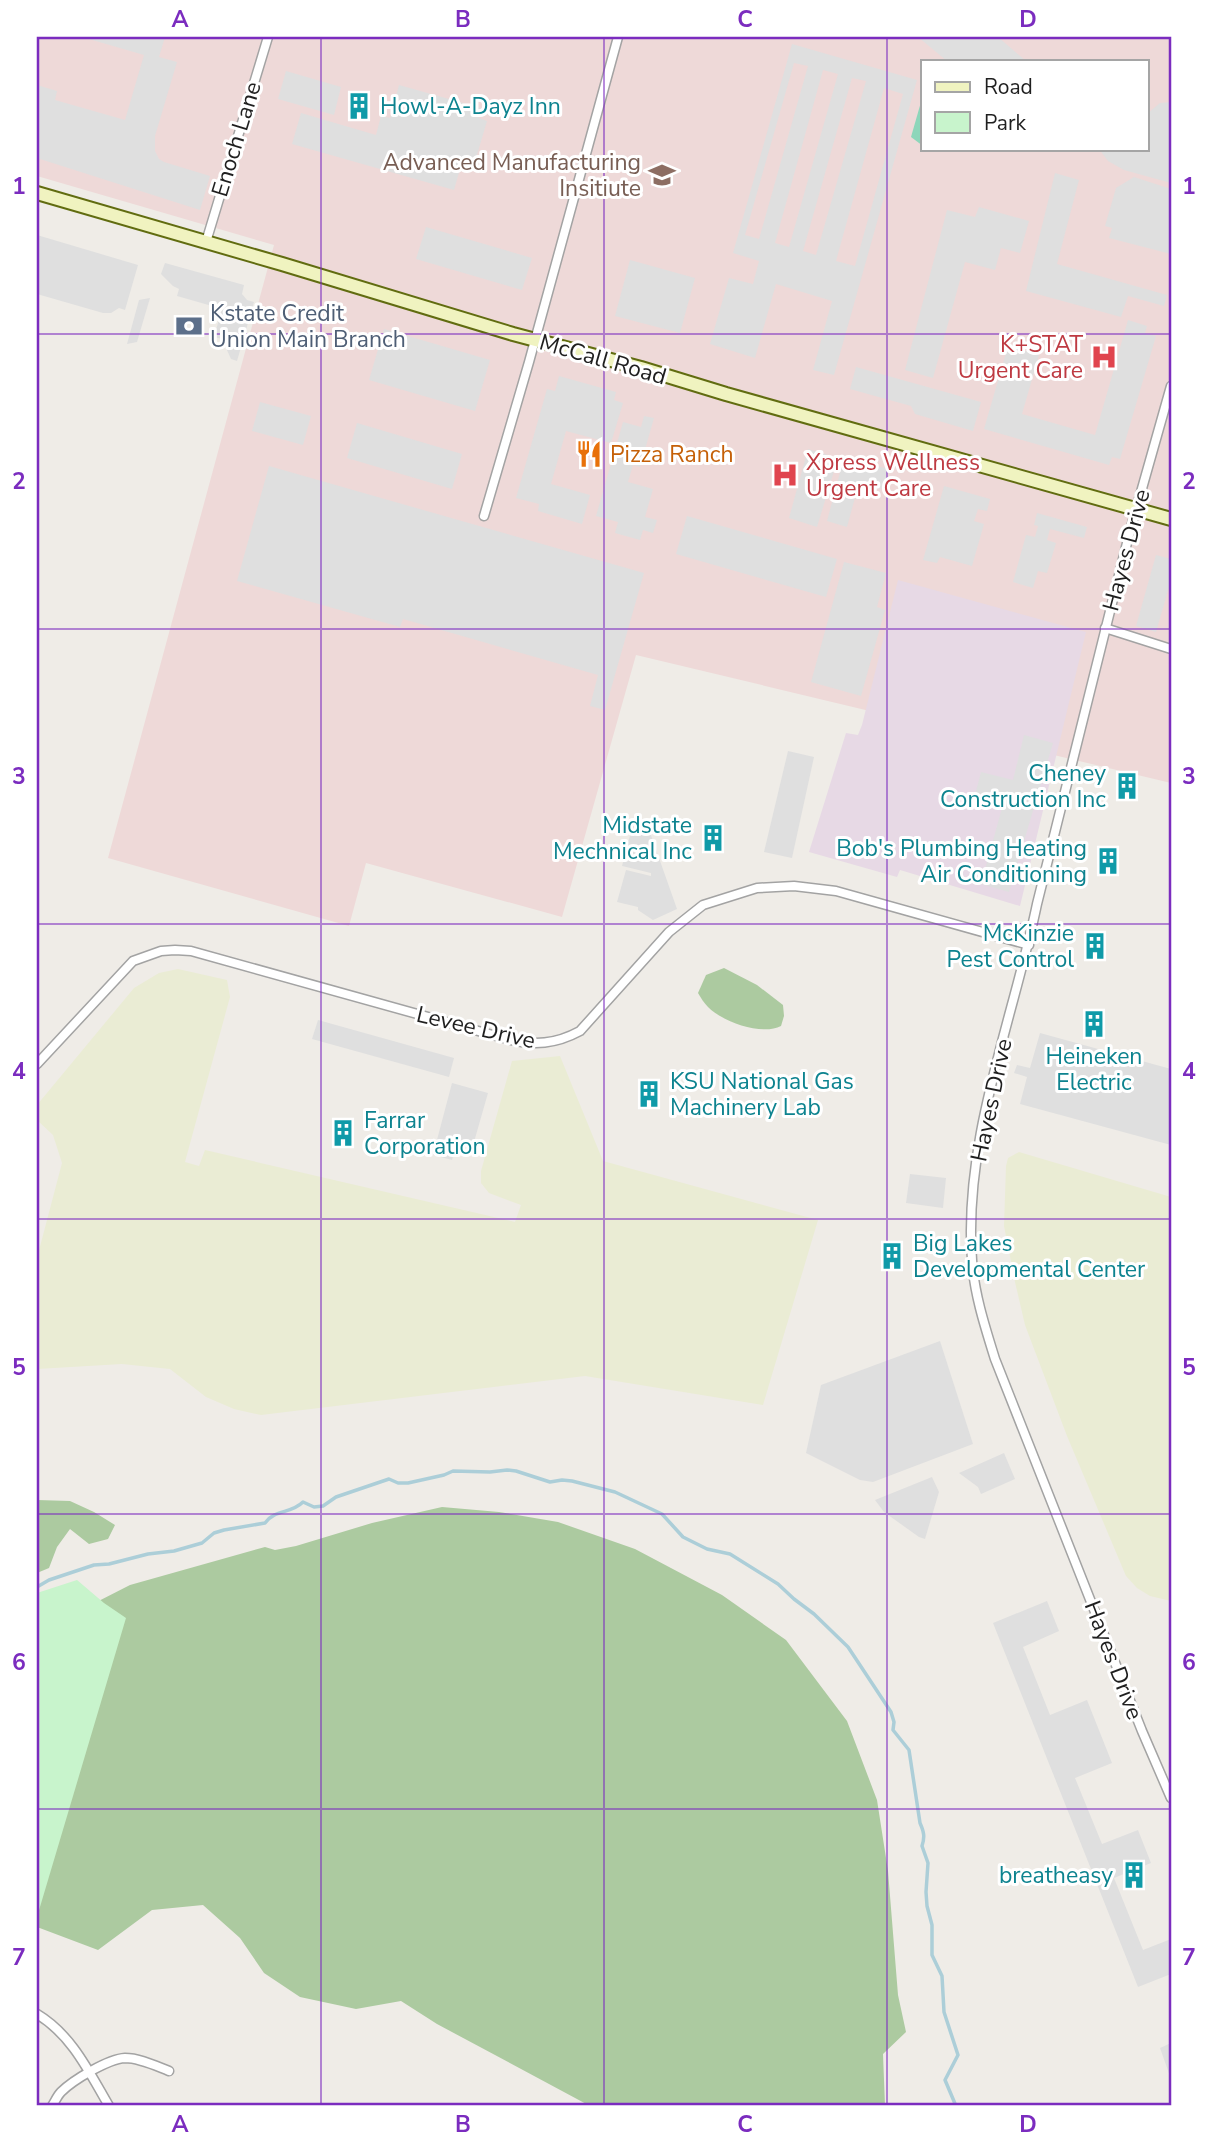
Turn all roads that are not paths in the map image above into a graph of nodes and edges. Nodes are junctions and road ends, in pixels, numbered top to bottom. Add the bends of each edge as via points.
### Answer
1 (268, 37) edge
2 (618, 37) edge
3 (37, 193) edge
4 (205, 242) junction
5 (535, 340) junction
6 (1171, 386) edge
7 (1136, 509) junction
8 (484, 516) dead end
9 (1171, 519) edge
10 (1105, 628) junction
11 (1171, 649) edge
12 (1028, 945) junction
13 (37, 1064) edge
14 (1171, 1798) edge
15 (37, 2014) edge
16 (169, 2071) dead end
17 (90, 2073) junction
18 (52, 2106) edge
19 (109, 2106) edge

1 - 4 street, Enoch Lane
2 - 5 street
3 - 4 main road, McCall Road
4 - 5 main road, McCall Road
5 - 7 main road, McCall Road
5 - 8 street
6 - 7 street, Hayes Drive
7 - 9 main road, McCall Road
7 - 10 street, Hayes Drive
10 - 11 street
10 - 12 street, Hayes Drive
12 - 13 street, Levee Drive via 836,891 757,888 703,905 669,932 580,1031 547,1044 525,1044 191,951 161,951 133,961
12 - 14 street, Hayes Drive via 981,1137 972,1197 972,1262 995,1359
15 - 17 street via 74,2047
16 - 17 street via 125,2058
17 - 18 street via 59,2094
17 - 19 street

